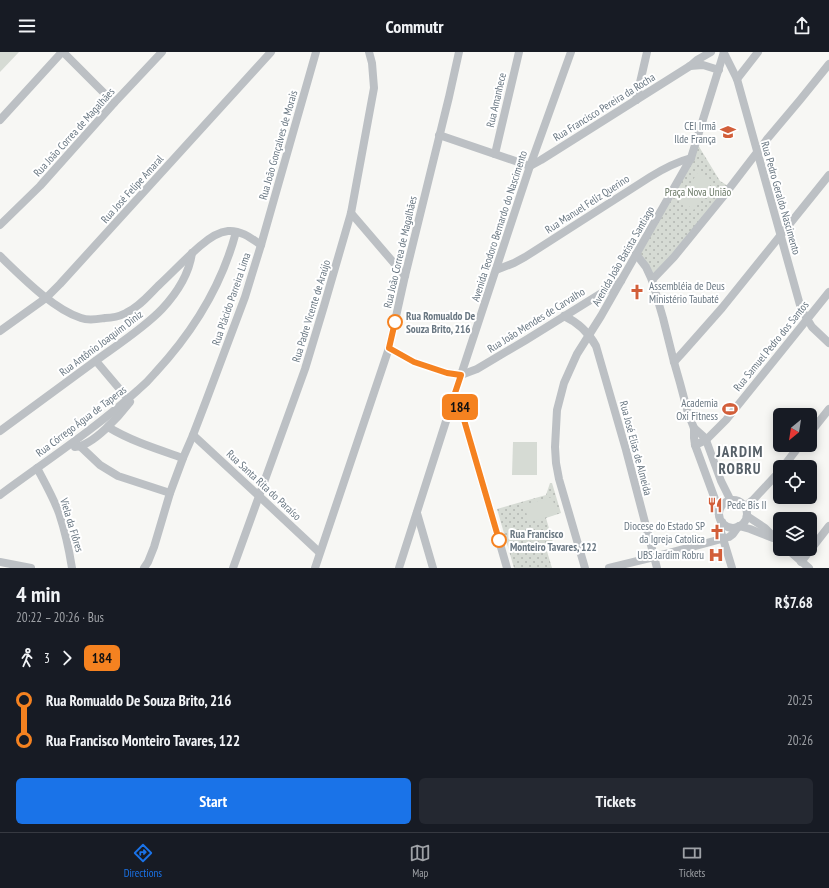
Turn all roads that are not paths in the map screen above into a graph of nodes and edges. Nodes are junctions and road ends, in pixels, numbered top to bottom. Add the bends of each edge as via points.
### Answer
1 (62, 52) edge
2 (162, 52) edge
3 (271, 52) edge
4 (316, 52) edge
5 (369, 52) edge
6 (459, 52) edge
7 (519, 52) edge
8 (571, 52) edge
9 (647, 52) edge
10 (711, 52) edge
11 (724, 52) edge
12 (758, 52) edge
13 (829, 64) edge
14 (690, 66) junction
15 (719, 70) junction
16 (737, 79) junction
17 (636, 100) junction
18 (114, 103) junction
19 (0, 120) edge
20 (440, 135) junction
21 (757, 152) junction
22 (495, 154) junction
23 (691, 158) junction
24 (530, 166) junction
25 (829, 175) edge
26 (351, 213) junction
27 (0, 225) edge
28 (236, 232) junction
29 (780, 234) junction
30 (261, 245) junction
31 (192, 253) junction
32 (636, 254) junction
33 (0, 256) edge
34 (496, 270) junction
35 (405, 276) junction
36 (622, 280) junction
37 (652, 280) junction
38 (829, 292) edge
39 (46, 298) junction
40 (564, 316) junction
41 (807, 320) junction
42 (0, 331) edge
43 (589, 336) junction
44 (829, 343) edge
45 (389, 348) junction
46 (96, 361) junction
47 (674, 362) junction
48 (461, 375) junction
49 (139, 390) junction
50 (455, 393) junction
51 (128, 399) junction
52 (829, 409) edge
53 (817, 424) edge
54 (108, 426) junction
55 (694, 428) junction
56 (0, 431) edge
57 (193, 435) junction
58 (706, 440) junction
59 (695, 445) junction
60 (66, 447) junction
61 (81, 447) junction
62 (795, 452) edge
63 (183, 458) junction
64 (788, 460) edge
65 (37, 468) junction
66 (773, 478) edge
67 (170, 493) junction
68 (0, 495) edge
69 (260, 496) junction
70 (731, 501) junction
71 (744, 507) junction
72 (417, 512) junction
73 (746, 516) junction
74 (720, 519) junction
75 (829, 526) edge
76 (739, 527) junction
77 (773, 536) edge
78 (722, 539) junction
79 (773, 539) edge
80 (319, 552) junction
81 (795, 556) edge
82 (654, 557) junction
83 (0, 562) edge
84 (801, 562) junction
85 (30, 568) edge
86 (72, 568) edge
87 (144, 568) edge
88 (233, 568) edge
89 (314, 568) edge
90 (399, 568) edge
91 (432, 568) edge
92 (507, 568) edge
93 (585, 568) edge
94 (609, 568) edge
95 (657, 568) edge
96 (732, 568) edge
97 (808, 568) edge

1 - 18 street
1 - 19 street
2 - 18 street, Rua João Correa de Magalhães
3 - 39 street, Rua José Felipe Amaral
4 - 30 street, Rua João Gonçalves de Morais
5 - 26 street, Rua Padre Vicente de Araújo via 374,88
6 - 20 street, Rua João Correa de Magalhães
7 - 22 street, Rua Amanhece
8 - 24 street, Avenida Teodoro Bernardo do Nascimento
9 - 17 street
10 - 14 street, Rua Francisco Pereira da Rocha
11 - 15 street, Avenida João Batista Santiago
11 - 16 street, Rua Pedro Geraldo Nascimento
12 - 16 street
13 - 21 street
14 - 15 street via 703,65
14 - 17 street, Rua Francisco Pereira da Rocha
15 - 23 street, Avenida João Batista Santiago
16 - 21 street, Rua Pedro Geraldo Nascimento
17 - 24 street, Rua Francisco Pereira da Rocha
18 - 27 street, Rua João Correa de Magalhães via 40,186
20 - 22 street
20 - 35 street, Rua João Correa de Magalhães
21 - 29 street, Rua Pedro Geraldo Nascimento
21 - 37 street via 682,248
22 - 24 street
23 - 32 street, Avenida João Batista Santiago
23 - 34 street, Rua Manuel Feliz Querino via 669,166 525,257
24 - 34 street, Avenida Teodoro Bernardo do Nascimento
25 - 29 street
26 - 35 street
26 - 69 street, Rua Padre Vicente de Araújo via 305,368
28 - 30 street, Rua Plácido Parreira Lima
28 - 31 street via 220,233
28 - 49 street, Rua Córrego Água de Taperas via 221,276 199,316 183,340
29 - 41 street, Rua Pedro Geraldo Nascimento via 800,305
29 - 47 street via 722,308
30 - 57 street, Rua Plácido Parreira Lima via 245,297
31 - 39 street via 145,300 125,314 96,320 83,319 70,314
31 - 46 street, Rua Antônio Joaquim Diniz via 184,279 162,309
32 - 36 street, Avenida João Batista Santiago
32 - 37 street
33 - 39 street
34 - 48 street, Avenida Teodoro Bernardo do Nascimento
35 - 45 street, Rua João Correa de Magalhães
36 - 40 street, Rua João Mendes de Carvalho
36 - 43 street, Avenida João Batista Santiago
37 - 47 street
38 - 41 street, Rua Samuel Pedro dos Santos
39 - 42 street, Rua José Felipe Amaral
40 - 43 street
40 - 48 street, Rua João Mendes de Carvalho via 477,369
41 - 44 street, Rua Pedro Geraldo Nascimento
41 - 58 street, Rua Samuel Pedro dos Santos via 726,420
43 - 82 street, Rua José Elias de Almeida via 599,353
43 - 93 street, Avenida João Batista Santiago via 577,354 564,383 557,410 555,447 559,479
45 - 48 street via 414,362
45 - 80 street, Rua João Correa de Magalhães
46 - 51 street
46 - 56 street, Rua Antônio Joaquim Diniz
47 - 55 street
48 - 50 street, Avenida Teodoro Bernardo do Nascimento
49 - 51 street, Rua Córrego Água de Taperas
49 - 54 street
50 - 72 street, Avenida Teodoro Bernardo do Nascimento
50 - 92 street
51 - 60 street, Rua Córrego Água de Taperas
52 - 53 street
54 - 61 street
54 - 63 street via 145,445
55 - 58 street
55 - 59 street
57 - 63 street, Rua Plácido Parreira Lima
57 - 69 street, Rua Santa Rita do Paraíso
58 - 59 street, Rua Samuel Pedro dos Santos
58 - 70 street
59 - 74 street
60 - 61 street
60 - 65 street, Rua Córrego Água de Taperas
61 - 67 street via 100,465 118,476
62 - 64 street
63 - 67 street, Rua Plácido Parreira Lima
65 - 68 street, Rua Córrego Água de Taperas
65 - 86 street, Viela da Flôres via 59,513
66 - 71 street
67 - 87 street, Rua Plácido Parreira Lima via 154,547
69 - 80 street, Rua Santa Rita do Paraíso
69 - 88 street, Rua Padre Vicente de Araújo
70 - 71 street via 740,502
70 - 74 street via 721,508
71 - 73 street
72 - 90 street, Avenida Teodoro Bernardo do Nascimento
72 - 91 street
73 - 76 street
73 - 77 street
74 - 76 street via 726,526
74 - 78 street
75 - 84 street
76 - 78 street via 729,537
76 - 79 street
78 - 82 street
78 - 96 street
80 - 89 street, Rua João Correa de Magalhães
81 - 84 street
82 - 94 street
82 - 95 street, Rua José Elias de Almeida
83 - 85 street
84 - 97 street

